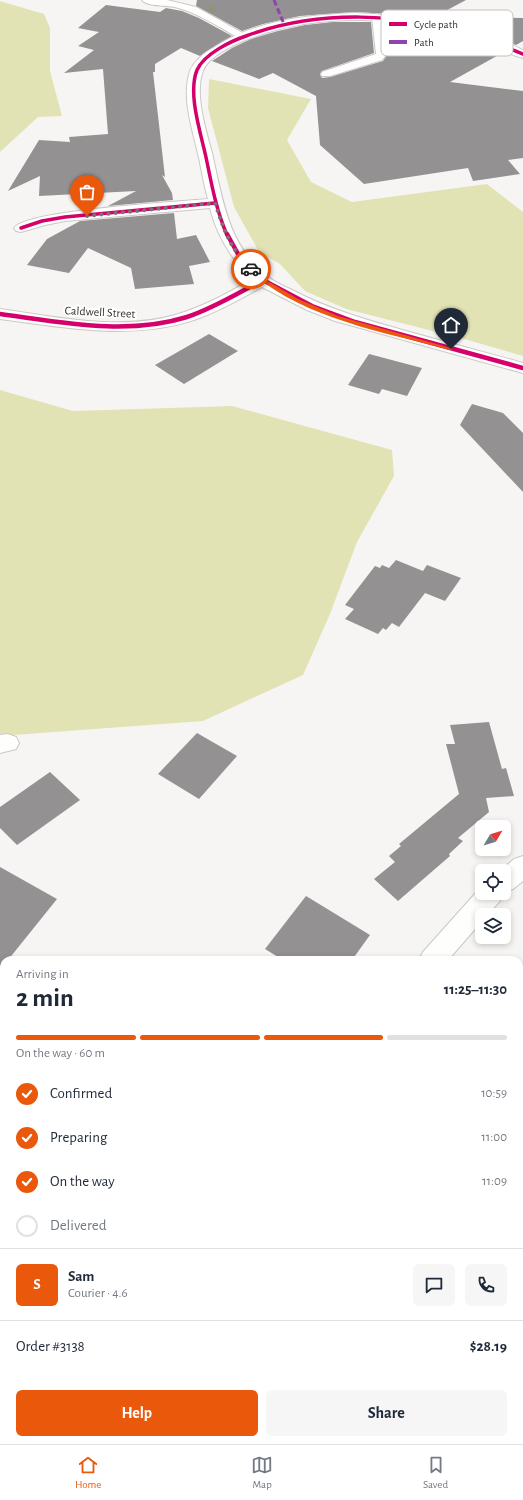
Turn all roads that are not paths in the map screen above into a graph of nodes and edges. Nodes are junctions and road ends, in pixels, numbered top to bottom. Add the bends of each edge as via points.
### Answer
1 (147, 0) edge
2 (377, 17) junction
3 (381, 18) edge
4 (243, 36) junction
5 (513, 50) edge
6 (523, 54) edge
7 (326, 74) dead end
8 (215, 203) junction
9 (20, 228) dead end
10 (263, 280) junction
11 (0, 314) edge
12 (523, 368) edge
13 (523, 866) edge
14 (511, 876) edge
15 (485, 900) edge
16 (436, 956) edge

1 - 4 lane via 192,9
2 - 3 street
2 - 4 street via 312,20 284,24
2 - 7 lane via 381,55
4 - 8 street via 215,52 198,69 193,91
5 - 6 street
8 - 9 street via 65,217
8 - 10 street via 232,246 242,260
10 - 11 street, Caldwell Street via 196,314 145,325 92,326
10 - 12 street via 297,300 337,317
13 - 14 street
15 - 16 street

